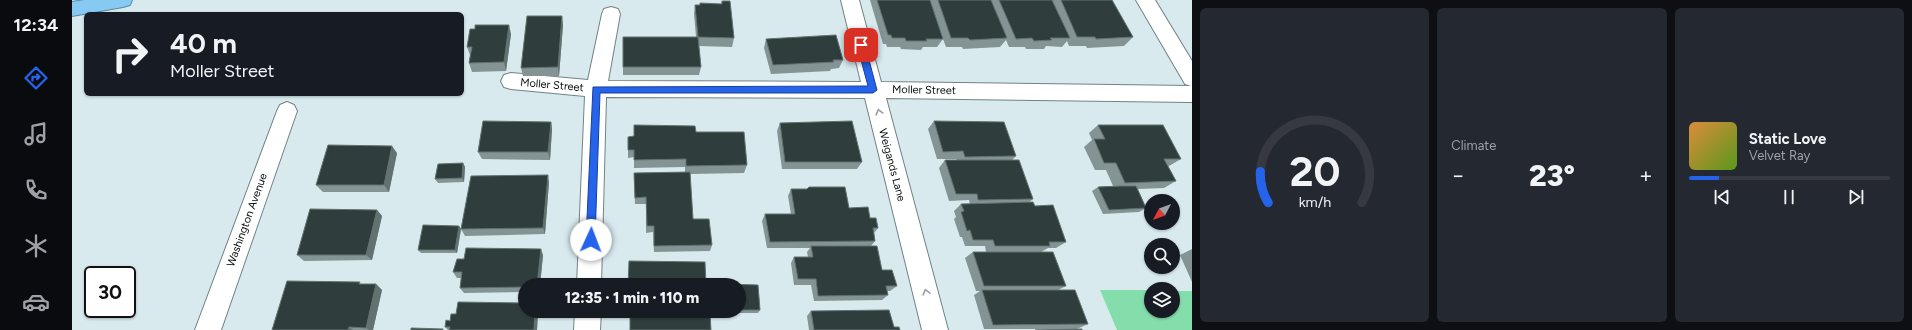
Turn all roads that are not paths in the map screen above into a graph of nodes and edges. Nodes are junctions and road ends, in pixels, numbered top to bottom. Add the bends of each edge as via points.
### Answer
1 (123, 0) edge
2 (850, 0) edge
3 (1145, 0) edge
4 (72, 9) edge
5 (611, 14) dead end
6 (1192, 78) edge
7 (511, 81) dead end
8 (596, 89) junction
9 (873, 90) junction
10 (1192, 94) edge
11 (287, 111) dead end
12 (589, 278) edge
13 (588, 318) edge
14 (208, 330) edge
15 (588, 330) edge
16 (935, 330) edge

1 - 4 highway
2 - 9 street, Weigands Lane
3 - 6 street
5 - 8 street
7 - 8 street, Moller Street
8 - 9 street, Moller Street
8 - 12 street
9 - 10 street, Moller Street
16 -> 9 street, Weigands Lane
11 - 14 street, Washington Avenue
13 - 15 street

